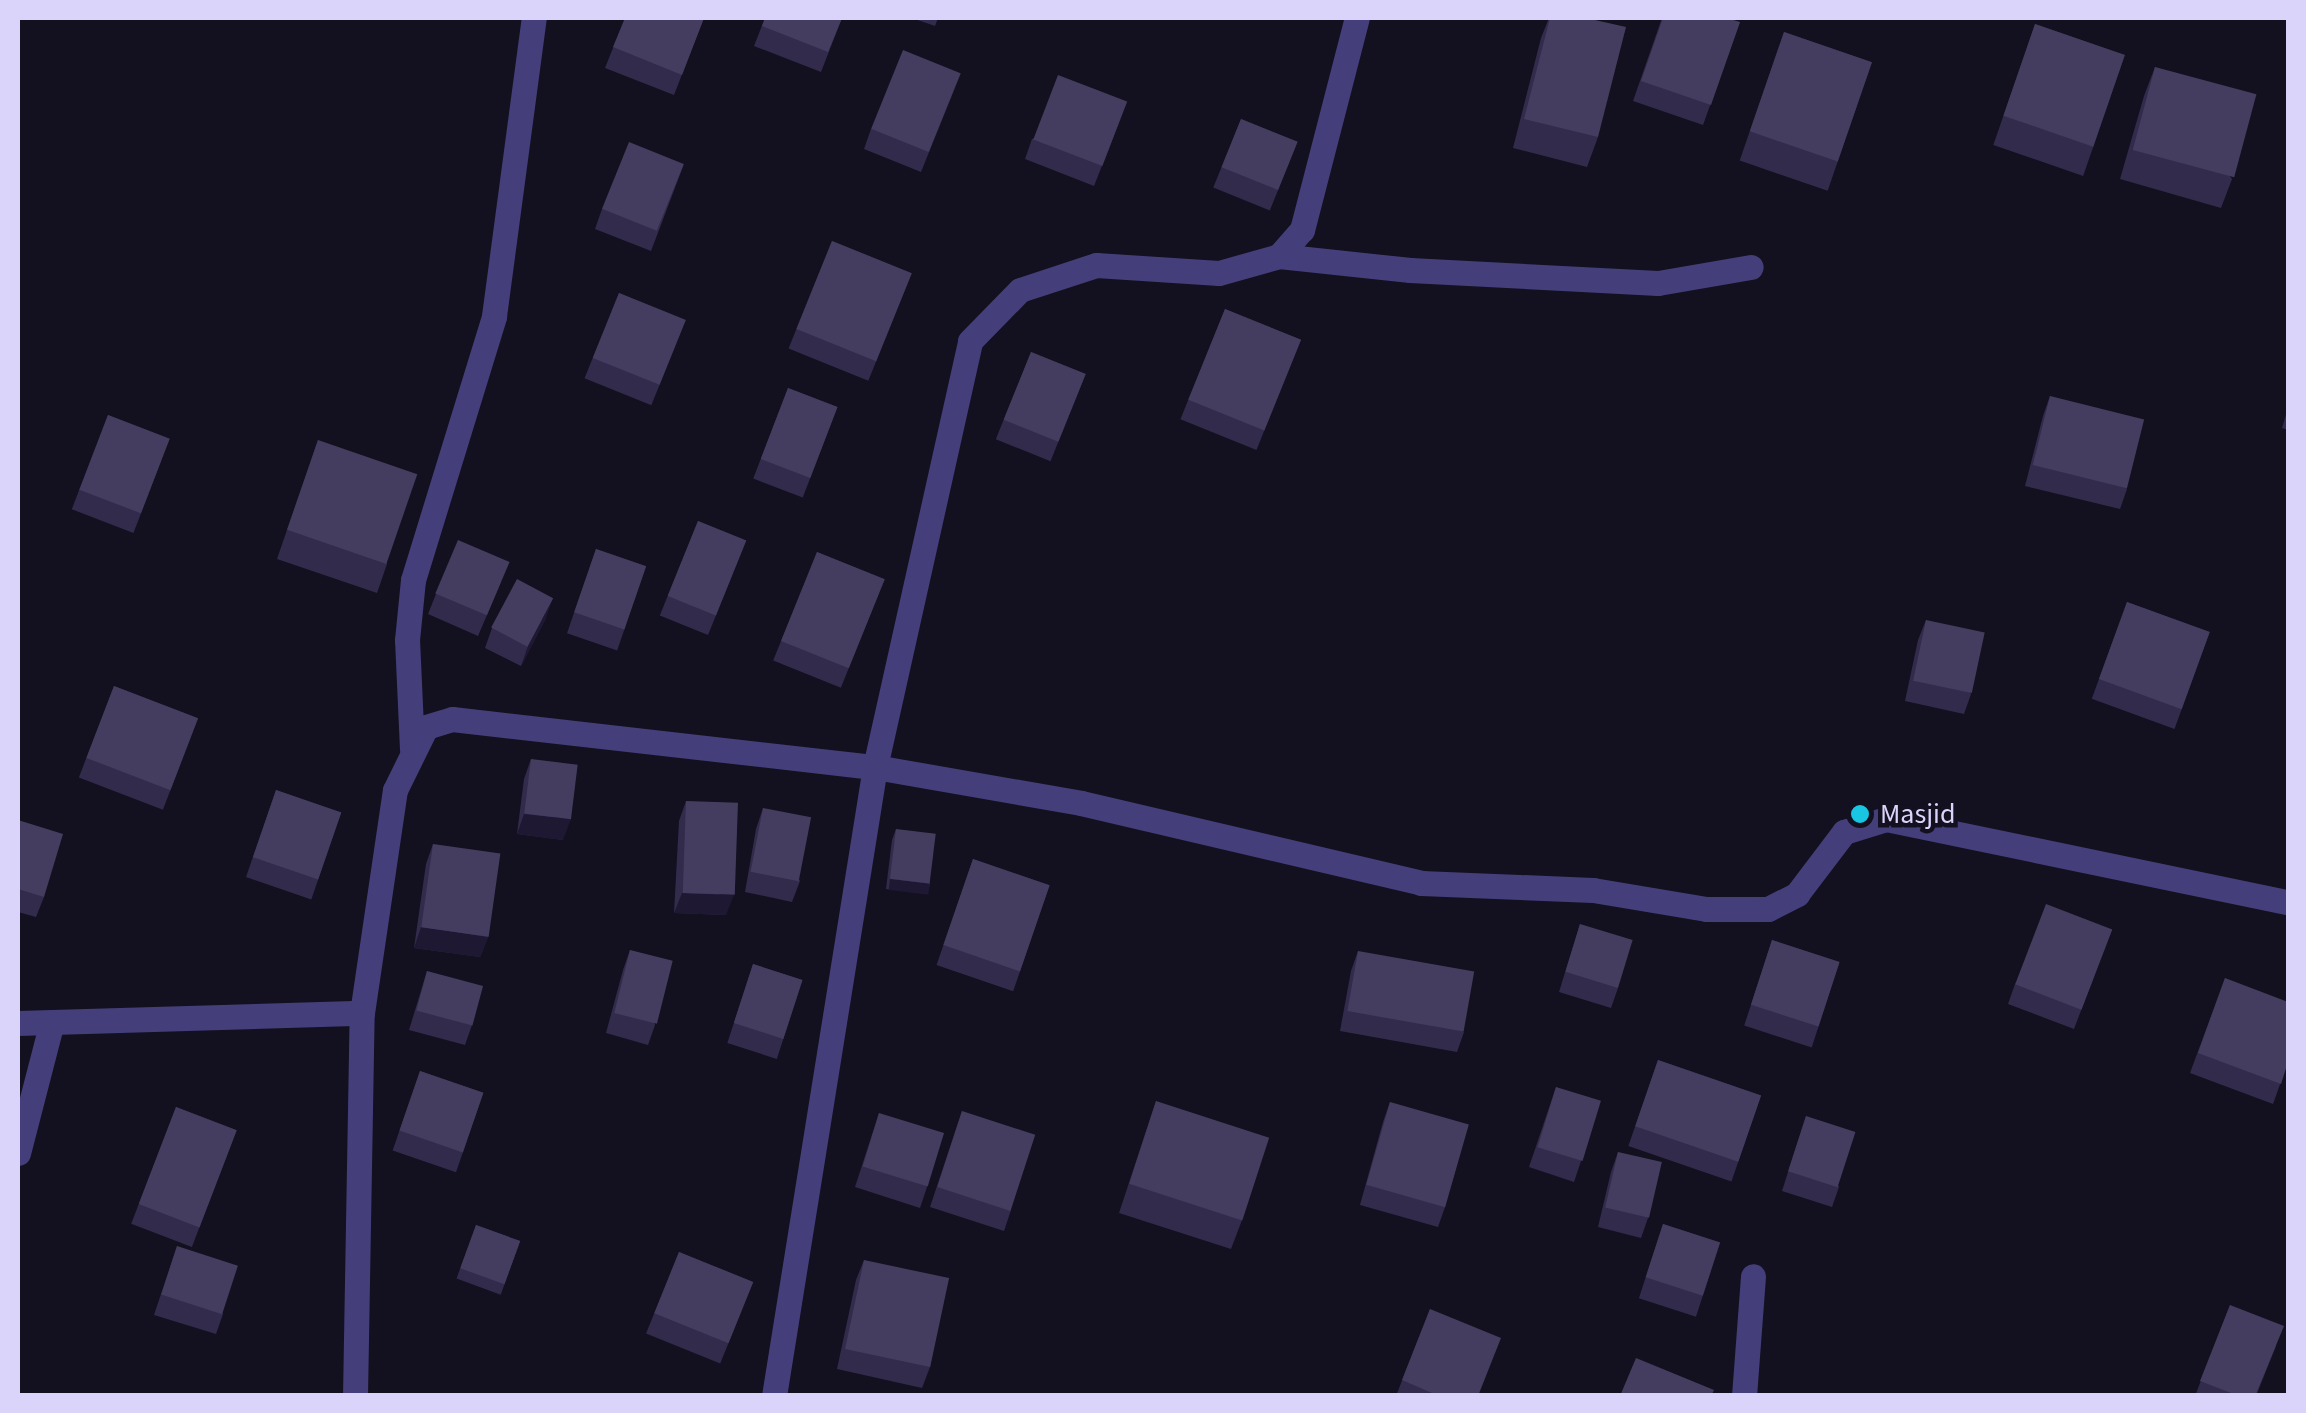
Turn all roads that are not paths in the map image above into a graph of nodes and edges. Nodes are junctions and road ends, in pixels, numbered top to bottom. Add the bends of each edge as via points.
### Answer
1 (534, 18) edge
2 (1357, 18) edge
3 (1279, 256) junction
4 (1752, 267) dead end
5 (412, 749) junction
6 (875, 767) junction
7 (2288, 902) edge
8 (362, 1013) junction
9 (52, 1022) junction
10 (18, 1023) edge
11 (18, 1153) edge
12 (1753, 1276) dead end
13 (355, 1396) edge
14 (774, 1396) edge
15 (1744, 1396) edge

1 - 5 street via 494,316 413,580 406,640
2 - 3 street via 1302,230
3 - 4 street via 1658,283
3 - 6 street via 1220,274 1096,265 1020,290 970,340
5 - 6 street via 426,727 452,719
5 - 8 street via 395,790
6 - 7 street via 1081,804 1421,883 1593,890 1706,908 1768,909 1797,894 1844,832 1886,820
6 - 14 street
8 - 9 street
8 - 13 street
9 - 10 street
9 - 11 street
12 - 15 street

